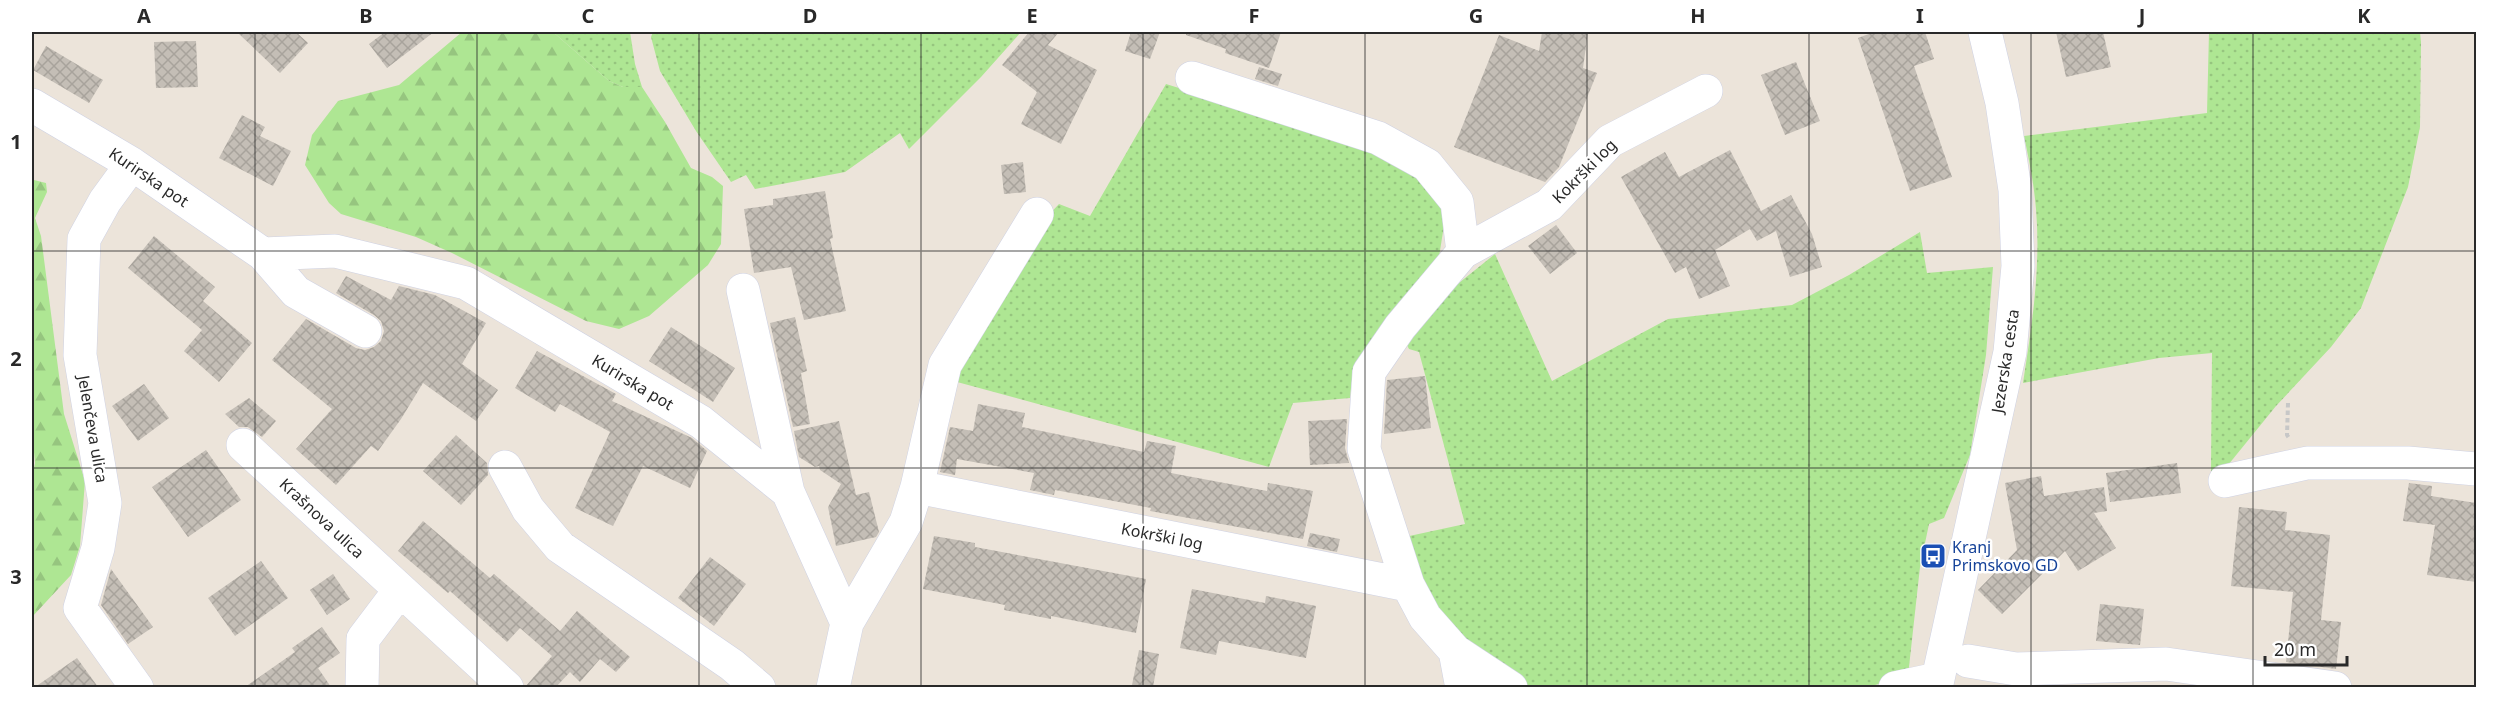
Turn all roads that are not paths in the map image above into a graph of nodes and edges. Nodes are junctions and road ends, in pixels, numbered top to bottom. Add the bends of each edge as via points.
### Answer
1 (1985, 32) edge
2 (1192, 78) dead end
3 (1706, 91) dead end
4 (32, 105) edge
5 (132, 164) junction
6 (1037, 214) dead end
7 (1463, 252) junction
8 (263, 254) junction
9 (743, 290) dead end
10 (365, 331) dead end
11 (243, 445) dead end
12 (505, 468) dead end
13 (2476, 469) edge
14 (2225, 481) dead end
15 (917, 487) junction
16 (788, 492) junction
17 (1408, 585) junction
18 (400, 590) junction
19 (847, 623) junction
20 (1455, 651) junction
21 (1968, 661) dead end
22 (1937, 683) edge
23 (137, 687) edge
24 (362, 687) edge
25 (507, 687) edge
26 (759, 687) edge
27 (833, 687) edge
28 (1462, 687) edge
29 (1511, 687) edge
30 (1895, 687) edge
31 (2335, 687) edge

1 - 22 street, Jezerska cesta via 2002,103 2015,190 2018,266 2010,352
2 - 7 street via 1378,138 1426,165 1457,202
3 - 7 street, Kokrški log via 1610,141 1549,205
4 - 5 street, Kurirska pot
5 - 8 street, Kurirska pot
5 - 23 street, Jelenčeva ulica via 84,239 80,355 105,503 98,548 80,608
6 - 15 street via 945,365
7 - 17 street, Kokrški log via 1400,327 1370,372 1364,449
8 - 10 street, Kurirska pot via 296,292
8 - 16 street, Kurirska pot via 334,251 466,283 701,422
9 - 16 street
11 - 18 street, Krašnova ulica
12 - 26 street via 528,508 560,547
13 - 14 street via 2408,463 2307,463
15 - 17 street, Kokrški log
15 - 19 street via 906,522
16 - 19 street, Kurirska pot
17 - 20 street, Kokrški log via 1425,617
18 - 24 street via 363,639
18 - 25 street, Krašnova ulica
19 - 27 street
20 - 28 street
20 - 29 street, Kokrški log
21 - 31 street via 2016,669 2166,664
22 - 30 street

